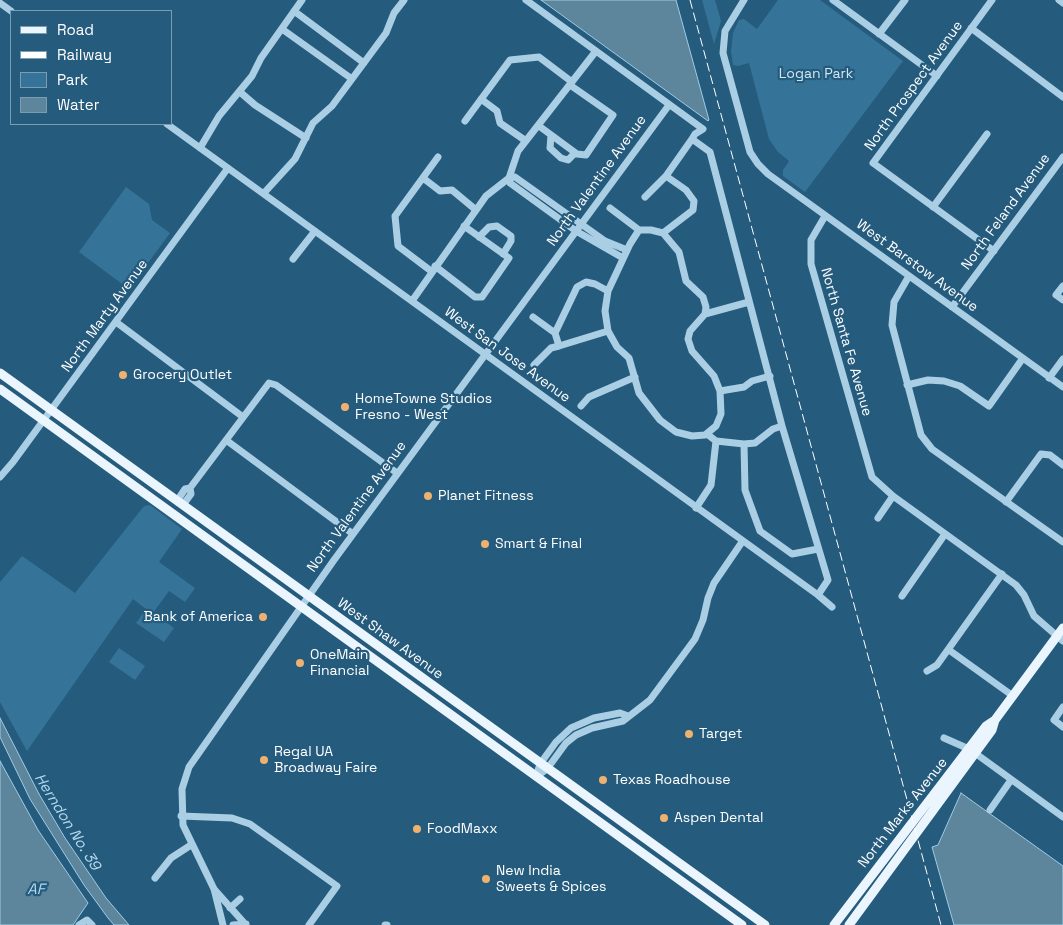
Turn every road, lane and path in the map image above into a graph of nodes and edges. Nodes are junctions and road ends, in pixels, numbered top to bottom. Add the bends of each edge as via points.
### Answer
1 (302, 0) edge
2 (404, 0) edge
3 (526, 0) edge
4 (744, 0) edge
5 (833, 0) edge
6 (904, 0) edge
7 (992, 0) edge
8 (1059, 0) edge
9 (1063, 3) edge
10 (294, 12) junction
11 (971, 28) junction
12 (282, 29) junction
13 (879, 34) junction
14 (596, 51) junction
15 (364, 63) junction
16 (937, 76) junction
17 (352, 79) junction
18 (571, 83) junction
19 (240, 92) junction
20 (1063, 97) edge
21 (481, 99) junction
22 (669, 105) junction
23 (465, 121) dead end
24 (168, 125) edge
25 (539, 126) junction
26 (987, 134) dead end
27 (551, 135) junction
28 (306, 138) junction
29 (692, 139) junction
30 (526, 141) junction
31 (200, 148) junction
32 (575, 153) junction
33 (438, 157) dead end
34 (1063, 157) edge
35 (228, 168) junction
36 (666, 176) junction
37 (423, 178) junction
38 (509, 178) junction
39 (264, 194) junction
40 (645, 197) dead end
41 (933, 207) junction
42 (610, 208) dead end
43 (476, 210) junction
44 (825, 216) junction
45 (582, 224) junction
46 (464, 226) junction
47 (639, 230) junction
48 (315, 231) junction
49 (575, 233) junction
50 (663, 233) junction
51 (479, 237) junction
52 (594, 237) junction
53 (994, 251) junction
54 (503, 254) junction
55 (625, 254) junction
56 (293, 259) dead end
57 (433, 268) junction
58 (909, 276) junction
59 (1063, 286) edge
60 (608, 291) junction
61 (1063, 300) edge
62 (412, 301) junction
63 (749, 302) junction
64 (952, 308) junction
65 (705, 314) junction
66 (533, 317) dead end
67 (116, 322) junction
68 (608, 331) junction
69 (555, 333) junction
70 (559, 346) junction
71 (484, 354) junction
72 (1022, 358) junction
73 (1063, 359) edge
74 (534, 365) dead end
75 (0, 373) edge
76 (770, 376) junction
77 (635, 377) junction
78 (1049, 378) junction
79 (907, 385) junction
80 (1063, 388) edge
81 (0, 389) edge
82 (720, 391) junction
83 (581, 406) dead end
84 (51, 411) junction
85 (243, 417) junction
86 (44, 420) junction
87 (782, 426) junction
88 (707, 434) junction
89 (226, 440) junction
90 (716, 442) junction
91 (744, 444) junction
92 (1063, 465) edge
93 (397, 473) junction
94 (0, 477) edge
95 (145, 493) junction
96 (892, 496) junction
97 (1006, 502) junction
98 (180, 503) junction
99 (696, 508) junction
100 (878, 518) dead end
101 (353, 534) junction
102 (945, 534) junction
103 (742, 542) junction
104 (1063, 542) edge
105 (818, 548) junction
106 (1002, 574) junction
107 (818, 595) junction
108 (308, 596) junction
109 (902, 596) dead end
110 (300, 606) junction
111 (832, 607) dead end
112 (1063, 628) edge
113 (1060, 639) edge
114 (949, 650) junction
115 (927, 671) dead end
116 (408, 684) junction
117 (1013, 696) junction
118 (1063, 707) edge
119 (479, 720) junction
120 (1063, 727) edge
121 (944, 738) dead end
122 (972, 751) junction
123 (543, 766) junction
124 (536, 777) junction
125 (1012, 780) junction
126 (990, 810) dead end
127 (181, 816) junction
128 (1063, 817) edge
129 (603, 824) junction
130 (895, 844) junction
131 (191, 845) junction
132 (663, 853) junction
133 (653, 860) junction
134 (155, 878) dead end
135 (214, 889) junction
136 (240, 899) dead end
137 (865, 902) junction
138 (230, 908) junction
139 (750, 914) junction
140 (89, 923) edge
141 (79, 925) edge
142 (223, 925) edge
143 (233, 925) edge
144 (246, 925) edge
145 (309, 925) edge
146 (742, 925) edge
147 (765, 925) edge
148 (834, 925) edge
149 (849, 925) edge

1 - 10 street
2 - 15 street
3 - 14 street
4 - 44 street, West Barstow Avenue via 725,31 723,53 746,138 758,164 768,174
5 - 13 street
6 - 13 street
7 - 11 street, North Prospect Avenue
8 - 9 street
10 - 12 street
10 - 15 street
11 - 16 street, North Prospect Avenue
11 - 20 street
12 - 17 street
12 - 19 street
13 - 16 street
14 - 18 street
14 - 22 street
15 - 17 street
16 - 41 street, North Prospect Avenue via 873,163
17 - 28 street via 332,106 313,123
18 - 21 street via 539,57 510,60
18 - 25 street
18 - 32 street via 613,116 586,156
19 - 28 street
19 - 31 street via 219,116
21 - 23 street
21 - 30 street via 497,111 500,123
22 - 29 street via 703,129
22 - 45 street, North Valentine Avenue
24 - 31 street, West San Jose Avenue
25 - 27 street
25 - 30 street
26 - 41 street
27 - 32 street
27 - 32 street via 550,148 561,158 568,160
28 - 39 street via 295,159
29 - 36 street
29 - 63 street via 710,152
30 - 38 street via 518,151
31 - 35 street, West San Jose Avenue
33 - 37 street
34 - 53 street, North Feland Avenue
35 - 39 street, West San Jose Avenue
35 - 67 street, North Marty Avenue
36 - 40 street
36 - 50 street via 686,190 694,201 693,210
37 - 43 street via 440,191 452,190
37 - 57 street via 395,216 398,246
38 - 43 street via 486,196
38 - 45 street via 515,177
38 - 49 street via 510,183
39 - 48 street, West San Jose Avenue
41 - 53 street
42 - 47 street
43 - 46 street
44 - 58 street, West Barstow Avenue
44 - 96 street, North Santa Fe Avenue via 811,240 811,264 872,476
45 - 49 street, North Valentine Avenue
45 - 52 street
46 - 51 street
46 - 57 street
47 - 50 street
47 - 55 street
48 - 56 street
48 - 62 street, West San Jose Avenue
49 - 52 street
49 - 71 street, North Valentine Avenue
50 - 65 street via 679,252 686,281 703,297
51 - 54 street
51 - 54 street via 489,227 497,226 511,236
52 - 55 street
53 - 64 street, North Feland Avenue
54 - 57 street via 509,258 482,297 475,297
55 - 60 street
57 - 62 street
58 - 64 street, West Barstow Avenue
58 - 79 street via 897,293 891,317
59 - 61 street via 1056,296
60 - 68 street via 605,311
60 - 69 street via 586,282 578,287
62 - 71 street, West San Jose Avenue
63 - 65 street
63 - 76 street
64 - 72 street, West Barstow Avenue
65 - 82 street via 690,331 689,345 714,376
66 - 69 street
67 - 84 street, North Marty Avenue
67 - 85 street
68 - 70 street
68 - 77 street via 617,347 629,358
69 - 70 street
70 - 74 street via 551,348
71 - 93 street, North Valentine Avenue
71 - 99 street, West San Jose Avenue
72 - 78 street, West Barstow Avenue
72 - 79 street via 989,406 960,386 944,381 928,380
73 - 78 street
75 - 84 main road, West Shaw Avenue
76 - 82 street via 744,387
76 - 87 street
77 - 83 street via 589,397
77 - 88 street via 639,393 660,420 676,432 692,436
78 - 80 street, West Barstow Avenue
79 - 97 street via 921,435 932,449
81 - 86 main road, West Shaw Avenue
82 - 88 street via 721,414 716,426
84 - 86 street, North Marty Avenue
84 - 98 main road, West Shaw Avenue
85 - 89 street
85 - 93 street via 266,385 273,383
86 - 94 street, North Marty Avenue
86 - 95 main road, West Shaw Avenue
87 - 91 street via 755,442
87 - 105 street
88 - 90 street
89 - 98 street via 190,488 191,494
89 - 101 street
90 - 91 street
90 - 99 street via 711,486
91 - 105 street via 745,490 760,531 792,554
92 - 97 street via 1050,455 1041,454
93 - 101 street, North Valentine Avenue
95 - 98 main road via 154,492 176,507
95 - 110 main road, West Shaw Avenue
96 - 100 street
96 - 102 street
97 - 104 street
98 - 108 main road, West Shaw Avenue
99 - 103 street, West San Jose Avenue
101 - 108 street, North Valentine Avenue
102 - 106 street
102 - 109 street
103 - 107 street, West San Jose Avenue
103 - 123 street via 714,583 695,639 653,697 623,722 576,735
105 - 107 street via 828,580
106 - 113 street via 1024,595 1034,616
106 - 114 street
107 - 111 street, West San Jose Avenue
108 - 110 street, North Valentine Avenue
108 - 119 main road, West Shaw Avenue
110 - 116 main road, West Shaw Avenue
110 - 127 street, North Valentine Avenue via 193,760 182,790
112 - 113 main road, North Marks Avenue
113 - 117 main road, North Marks Avenue
114 - 115 street via 937,665
114 - 117 street
116 - 119 main road via 418,683 456,710
116 - 124 main road, West Shaw Avenue
117 - 122 main road, North Marks Avenue via 995,720 992,730
118 - 120 street via 1054,720
119 - 123 main road, West Shaw Avenue
121 - 122 street
122 - 125 street
122 - 130 main road, North Marks Avenue
122 - 137 main road, North Marks Avenue
123 - 124 street
123 - 132 main road, West Shaw Avenue
124 - 129 main road, West Shaw Avenue
125 - 126 street
125 - 128 street
127 - 131 street
127 - 145 street via 232,818 250,824 336,886
129 - 132 main road via 612,824 653,853
129 - 133 main road, West Shaw Avenue
130 - 137 main road via 886,866 866,893
130 - 148 main road, North Marks Avenue
131 - 134 street via 175,854
131 - 135 street
132 - 139 main road, West Shaw Avenue
133 - 139 main road via 662,859 717,898
133 - 146 main road, West Shaw Avenue
135 - 138 street
135 - 142 street
136 - 138 street
137 - 149 main road, North Marks Avenue
138 - 144 street
139 - 147 main road, West Shaw Avenue
140 - 141 street
143 - 144 street

